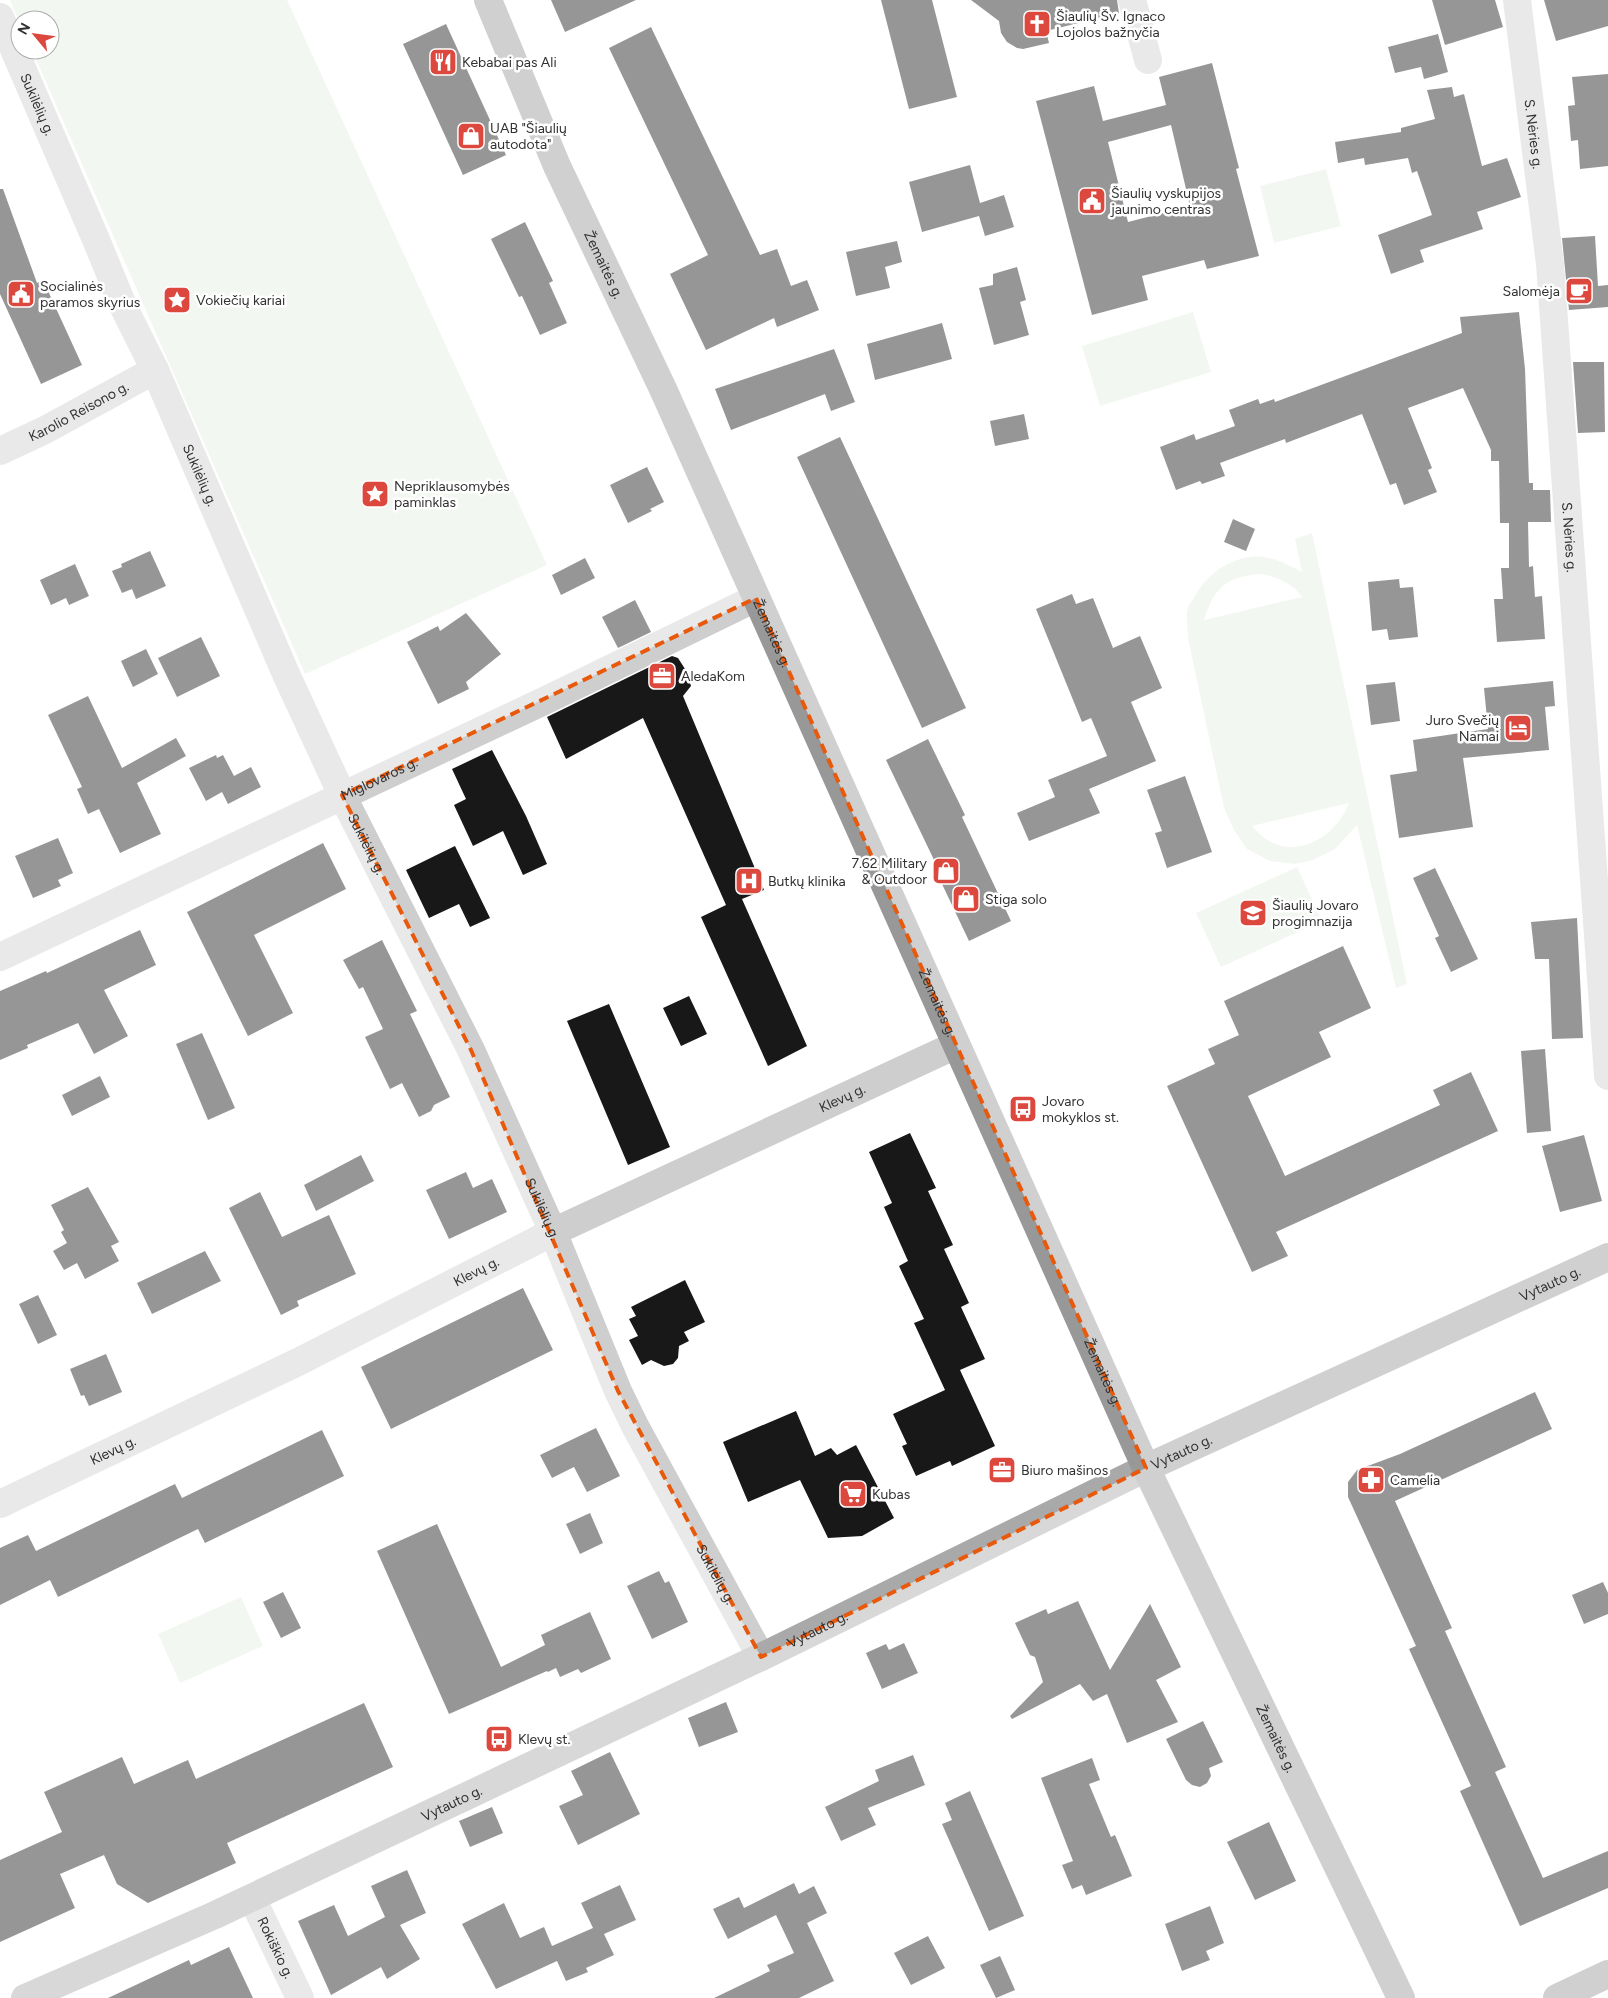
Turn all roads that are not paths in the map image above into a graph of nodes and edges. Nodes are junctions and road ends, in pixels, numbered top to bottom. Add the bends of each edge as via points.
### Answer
1 (488, 0) edge
2 (1132, 0) edge
3 (1517, 0) edge
4 (0, 17) edge
5 (1148, 60) dead end
6 (155, 370) junction
7 (0, 451) edge
8 (756, 598) junction
9 (342, 796) junction
10 (0, 958) edge
11 (956, 1045) junction
12 (1608, 1076) edge
13 (552, 1232) junction
14 (1608, 1257) edge
15 (1146, 1468) junction
16 (0, 1504) edge
17 (761, 1657) junction
18 (252, 1898) junction
19 (1608, 1974) edge
20 (25, 1998) edge
21 (300, 1998) edge
22 (1401, 1998) edge
23 (1557, 1998) edge

1 - 8 highway, Žemaitės g. via 557,166 663,389
2 - 5 street
3 - 12 street, S. Nėries g. via 1550,264
4 - 6 street, Sukilėlių g. via 124,308
6 - 7 street, Karolio Reisono g.
6 - 9 street, Sukilėlių g.
8 - 9 street, Miglovaros g.
8 - 11 highway, Žemaitės g.
9 - 10 street, Miglovaros g.
9 - 13 street, Sukilėlių g. via 471,1050
11 - 13 street, Klevų g.
11 - 15 highway, Žemaitės g.
13 - 16 street, Klevų g. via 298,1362
13 - 17 street, Sukilėlių g. via 635,1426
14 - 15 highway, Vytauto g.
15 - 17 main road, Vytauto g.
15 - 22 highway, Žemaitės g.
17 - 18 main road, Vytauto g.
18 - 20 main road, Vytauto g.
18 - 21 street, Rokiškio g.
19 - 23 highway

